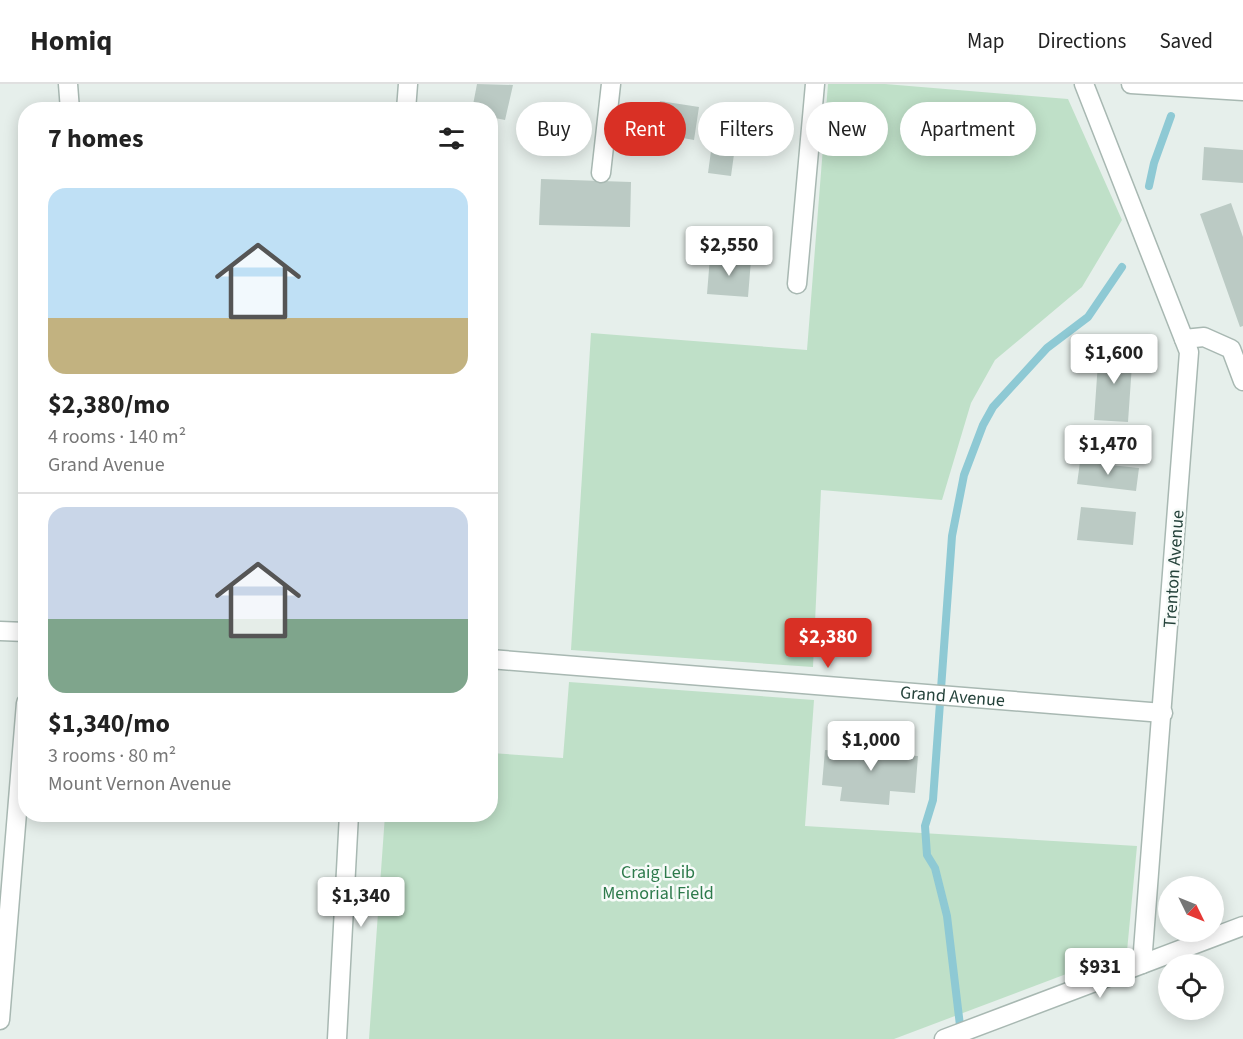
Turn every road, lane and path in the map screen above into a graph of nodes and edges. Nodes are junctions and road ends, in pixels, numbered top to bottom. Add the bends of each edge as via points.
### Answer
1 (68, 84) edge
2 (408, 84) edge
3 (611, 84) edge
4 (815, 84) edge
5 (1084, 84) edge
6 (1131, 84) edge
7 (1243, 91) edge
8 (69, 102) edge
9 (407, 102) edge
10 (601, 173) dead end
11 (797, 284) dead end
12 (1184, 339) junction
13 (1243, 381) edge
14 (0, 631) edge
15 (18, 632) edge
16 (498, 660) edge
17 (1163, 713) junction
18 (18, 801) edge
19 (349, 822) edge
20 (1243, 926) edge
21 (1142, 964) junction
22 (0, 1020) edge
23 (337, 1039) edge
24 (944, 1039) edge

1 - 8 street
2 - 9 street
3 - 10 street
4 - 11 street
5 - 12 street, Trenton Avenue
6 - 7 street
12 - 13 street via 1204,337 1231,349
12 - 17 street, Trenton Avenue via 1189,352 1187,410
14 - 15 street
16 - 17 street, Grand Avenue
17 - 21 street, Trenton Avenue
18 - 22 street
19 - 23 street
20 - 21 street
21 - 24 street

